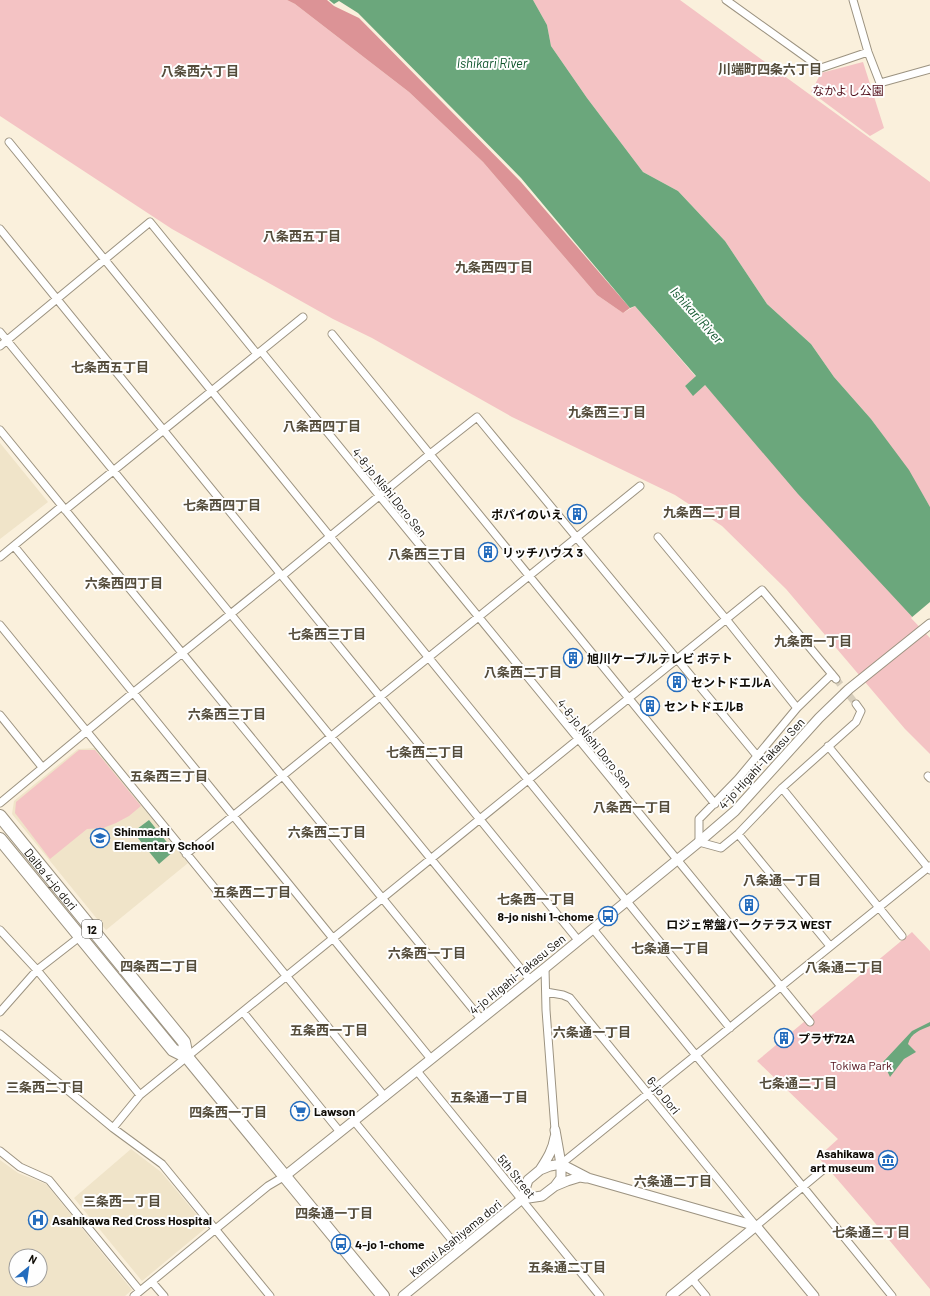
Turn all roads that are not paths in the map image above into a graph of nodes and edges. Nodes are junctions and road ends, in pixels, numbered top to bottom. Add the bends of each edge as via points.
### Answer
1 (853, 0) edge
2 (729, 1) edge
3 (868, 52) junction
4 (930, 69) edge
5 (9, 142) dead end
6 (0, 229) edge
7 (104, 260) junction
8 (57, 300) junction
9 (303, 317) dead end
10 (0, 332) edge
11 (332, 334) dead end
12 (7, 340) junction
13 (0, 346) edge
14 (259, 353) junction
15 (212, 392) junction
16 (0, 430) edge
17 (164, 430) junction
18 (430, 454) junction
19 (114, 471) junction
20 (640, 486) dead end
21 (380, 497) junction
22 (64, 508) junction
23 (330, 537) junction
24 (658, 537) dead end
25 (575, 538) junction
26 (14, 546) junction
27 (0, 557) edge
28 (281, 575) junction
29 (528, 576) junction
30 (231, 614) junction
31 (478, 617) junction
32 (726, 619) junction
33 (930, 624) edge
34 (0, 625) edge
35 (183, 653) junction
36 (428, 657) junction
37 (677, 658) junction
38 (134, 692) junction
39 (380, 696) junction
40 (629, 698) junction
41 (856, 704) tunnel mouth
42 (797, 708) junction
43 (0, 715) edge
44 (86, 731) junction
45 (331, 736) junction
46 (578, 739) junction
47 (828, 746) junction
48 (758, 757) junction
49 (42, 767) junction
50 (282, 776) junction
51 (528, 780) junction
52 (782, 788) junction
53 (0, 803) edge
54 (715, 804) junction
55 (0, 816) edge
56 (233, 816) junction
57 (480, 819) junction
58 (738, 834) junction
59 (0, 839) edge
60 (699, 842) junction
61 (186, 854) junction
62 (431, 859) junction
63 (676, 860) junction
64 (929, 868) edge
65 (382, 898) junction
66 (626, 901) junction
67 (878, 907) junction
68 (91, 928) junction
69 (593, 929) junction
70 (0, 930) edge
71 (80, 936) junction
72 (902, 936) dead end
73 (333, 938) junction
74 (578, 940) junction
75 (830, 946) junction
76 (545, 968) junction
77 (37, 970) junction
78 (286, 977) junction
79 (530, 980) junction
80 (780, 986) junction
81 (546, 992) junction
82 (0, 1012) edge
83 (243, 1012) junction
84 (481, 1019) junction
85 (810, 1022) dead end
86 (730, 1028) junction
87 (0, 1034) edge
88 (696, 1056) junction
89 (187, 1057) junction
90 (431, 1059) junction
91 (417, 1071) junction
92 (648, 1094) junction
93 (140, 1095) junction
94 (385, 1096) junction
95 (354, 1121) junction
96 (113, 1128) junction
97 (555, 1130) junction
98 (340, 1132) junction
99 (0, 1151) edge
100 (562, 1164) junction
101 (824, 1169) dead end
102 (540, 1170) junction
103 (285, 1176) junction
104 (588, 1178) junction
105 (555, 1186) junction
106 (803, 1187) junction
107 (522, 1199) junction
108 (756, 1226) junction
109 (216, 1229) junction
110 (460, 1250) junction
111 (692, 1279) junction
112 (152, 1282) junction
113 (137, 1294) edge
114 (164, 1296) edge
115 (270, 1296) edge
116 (383, 1296) edge
117 (403, 1296) edge
118 (600, 1296) edge
119 (671, 1296) edge
120 (706, 1296) edge
121 (814, 1296) edge
122 (892, 1296) edge

1 - 3 street
2 - 3 street via 821,68
3 - 4 street via 880,83
5 - 7 street
6 - 8 street
7 - 8 street
7 - 14 street, 4-8-jo Nishi Doro Sen via 150,222
7 - 15 street
8 - 12 street
8 - 17 street
9 - 14 street
10 - 12 street
11 - 18 street
12 - 13 street
12 - 19 street
14 - 15 street
14 - 21 street, 4-8-jo Nishi Doro Sen
15 - 17 street
15 - 23 street
16 - 22 street
17 - 19 street
17 - 28 street
18 - 21 street
18 - 25 street via 477,417
18 - 29 street
19 - 22 street
19 - 30 street
20 - 25 street
21 - 23 street
21 - 31 street, 4-8-jo Nishi Doro Sen
22 - 26 street
22 - 35 street
23 - 28 street
23 - 36 street
24 - 32 street
25 - 29 street
25 - 37 street
26 - 27 street
26 - 38 street
28 - 30 street
28 - 39 street
29 - 31 street
29 - 40 street
30 - 35 street
30 - 45 street
31 - 36 street
31 - 46 street, 4-8-jo Nishi Doro Sen
32 - 37 street
32 - 42 street
32 - 42 street via 762,590 834,677
33 - 60 street, 4-jo Higahi-Takasu Sen via 849,689 735,811
34 - 44 street
35 - 38 street
35 - 50 street
36 - 39 street
36 - 51 street
37 - 40 street
37 - 48 street
38 - 44 street
38 - 56 street
39 - 45 street
39 - 57 street
40 - 46 street
40 - 54 street
41 - 47 street via 861,711 856,722
42 - 48 street
43 - 49 street
44 - 49 street
44 - 61 street
45 - 50 street
45 - 62 street
46 - 51 street
46 - 63 street, 4-8-jo Nishi Doro Sen
47 - 52 street
47 - 64 street
48 - 54 street
49 - 53 street
50 - 56 street
50 - 65 street
51 - 57 street
51 - 66 street
52 - 58 street
52 - 67 street
54 - 60 street via 698,819
55 - 68 highway, Daiba 4-jo dori / 12
56 - 61 street
56 - 73 street
57 - 62 street
57 - 74 street
58 - 60 street via 721,848
58 - 75 street
59 - 71 highway, Daiba 4-jo dori / 12
60 - 63 street, 4-jo Higahi-Takasu Sen
61 - 78 street
62 - 65 street
62 - 79 street
63 - 66 street, 4-jo Higahi-Takasu Sen
63 - 80 street, 4-8-jo Nishi Doro Sen
64 - 67 street
65 - 73 street
65 - 84 street
66 - 69 street, 4-jo Higahi-Takasu Sen
66 - 86 street
67 - 72 street
67 - 75 street
68 - 71 street
68 - 89 highway, Daiba 4-jo dori / 12 via 184,1042
69 - 74 street, 4-jo Higahi-Takasu Sen
69 - 88 street
70 - 77 street
71 - 77 street
71 - 89 highway, Daiba 4-jo dori / 12 via 173,1050
73 - 78 street
73 - 90 street
74 - 76 street, 4-jo Higahi-Takasu Sen
75 - 80 street
76 - 79 street, 4-jo Higahi-Takasu Sen
76 - 81 street
77 - 82 street
77 - 93 street
78 - 83 street
78 - 94 street
79 - 84 street, 4-jo Higahi-Takasu Sen
80 - 85 street, 4-8-jo Nishi Doro Sen
80 - 86 street
81 - 92 street, 6-jo Dori via 570,998
81 - 97 street
83 - 89 street
83 - 98 street
84 - 90 street, 4-jo Higahi-Takasu Sen
86 - 88 street
87 - 96 street
88 - 92 street
88 - 106 street
89 - 93 street
89 - 103 highway, Daiba 4-jo dori / 12
90 - 91 street, 4-jo Higahi-Takasu Sen
91 - 94 street, 4-jo Higahi-Takasu Sen
91 - 107 street, 5th Street
92 - 100 street
92 - 108 street, 6-jo Dori
93 - 96 street
94 - 95 street, 4-jo Higahi-Takasu Sen
95 - 98 street, 4-jo Higahi-Takasu Sen
95 - 110 street
96 - 109 street via 162,1164
97 - 100 street
97 - 102 street via 554,1146
98 - 103 street, 4-jo Higahi-Takasu Sen
99 - 113 street via 20,1167 49,1180
100 - 102 street
100 - 104 street
100 - 105 street via 561,1178
101 - 106 street
102 - 107 street via 528,1180
103 - 109 street via 268,1186
103 - 116 highway, Daiba 4-jo dori / 12
104 - 105 street
104 - 108 street
105 - 107 street via 542,1196
106 - 108 street
106 - 122 street
107 - 110 street, Kamui Asahiyama dori
107 - 118 street, 5th Street
108 - 111 street
108 - 121 street
109 - 112 street
109 - 115 street
110 - 117 street, Kamui Asahiyama dori
111 - 119 street
111 - 120 street
112 - 113 street
112 - 114 street

